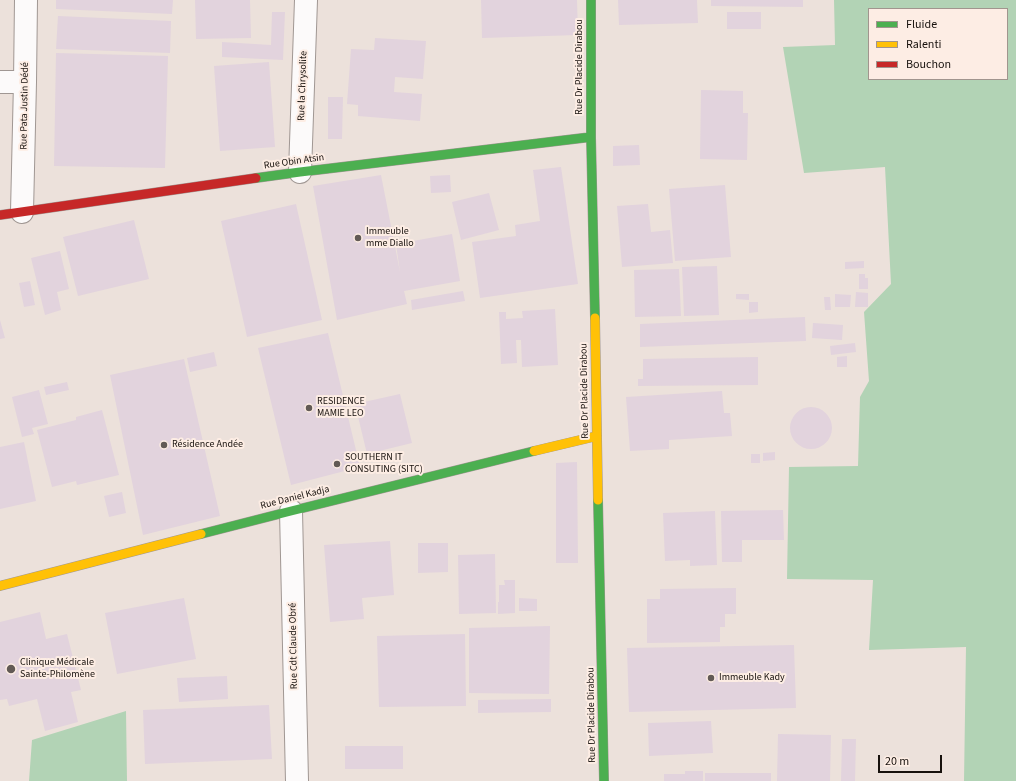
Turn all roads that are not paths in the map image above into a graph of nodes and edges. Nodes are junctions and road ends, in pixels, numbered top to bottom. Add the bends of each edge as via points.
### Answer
1 (26, 0) edge
2 (306, 0) edge
3 (591, 0) edge
4 (0, 82) edge
5 (25, 82) junction
6 (591, 137) junction
7 (300, 172) junction
8 (22, 212) junction
9 (0, 215) edge
10 (597, 436) junction
11 (291, 510) junction
12 (0, 586) edge
13 (297, 781) edge
14 (604, 781) edge

1 - 5 street, Rue Pata Justin Dédé
2 - 7 street, Rue la Chrysolite
3 - 6 street, Rue Dr Placide Dirabou
4 - 5 street
5 - 8 street, Rue Pata Justin Dédé
6 - 7 street, Rue Obin Atsin
6 - 10 street, Rue Dr Placide Dirabou
7 - 8 street, Rue Obin Atsin
8 - 9 street, Rue Obin Atsin
10 - 11 street, Rue Daniel Kadja
10 - 14 street, Rue Dr Placide Dirabou
11 - 12 street, Rue Daniel Kadja
11 - 13 street, Rue Cdt Claude Obré

